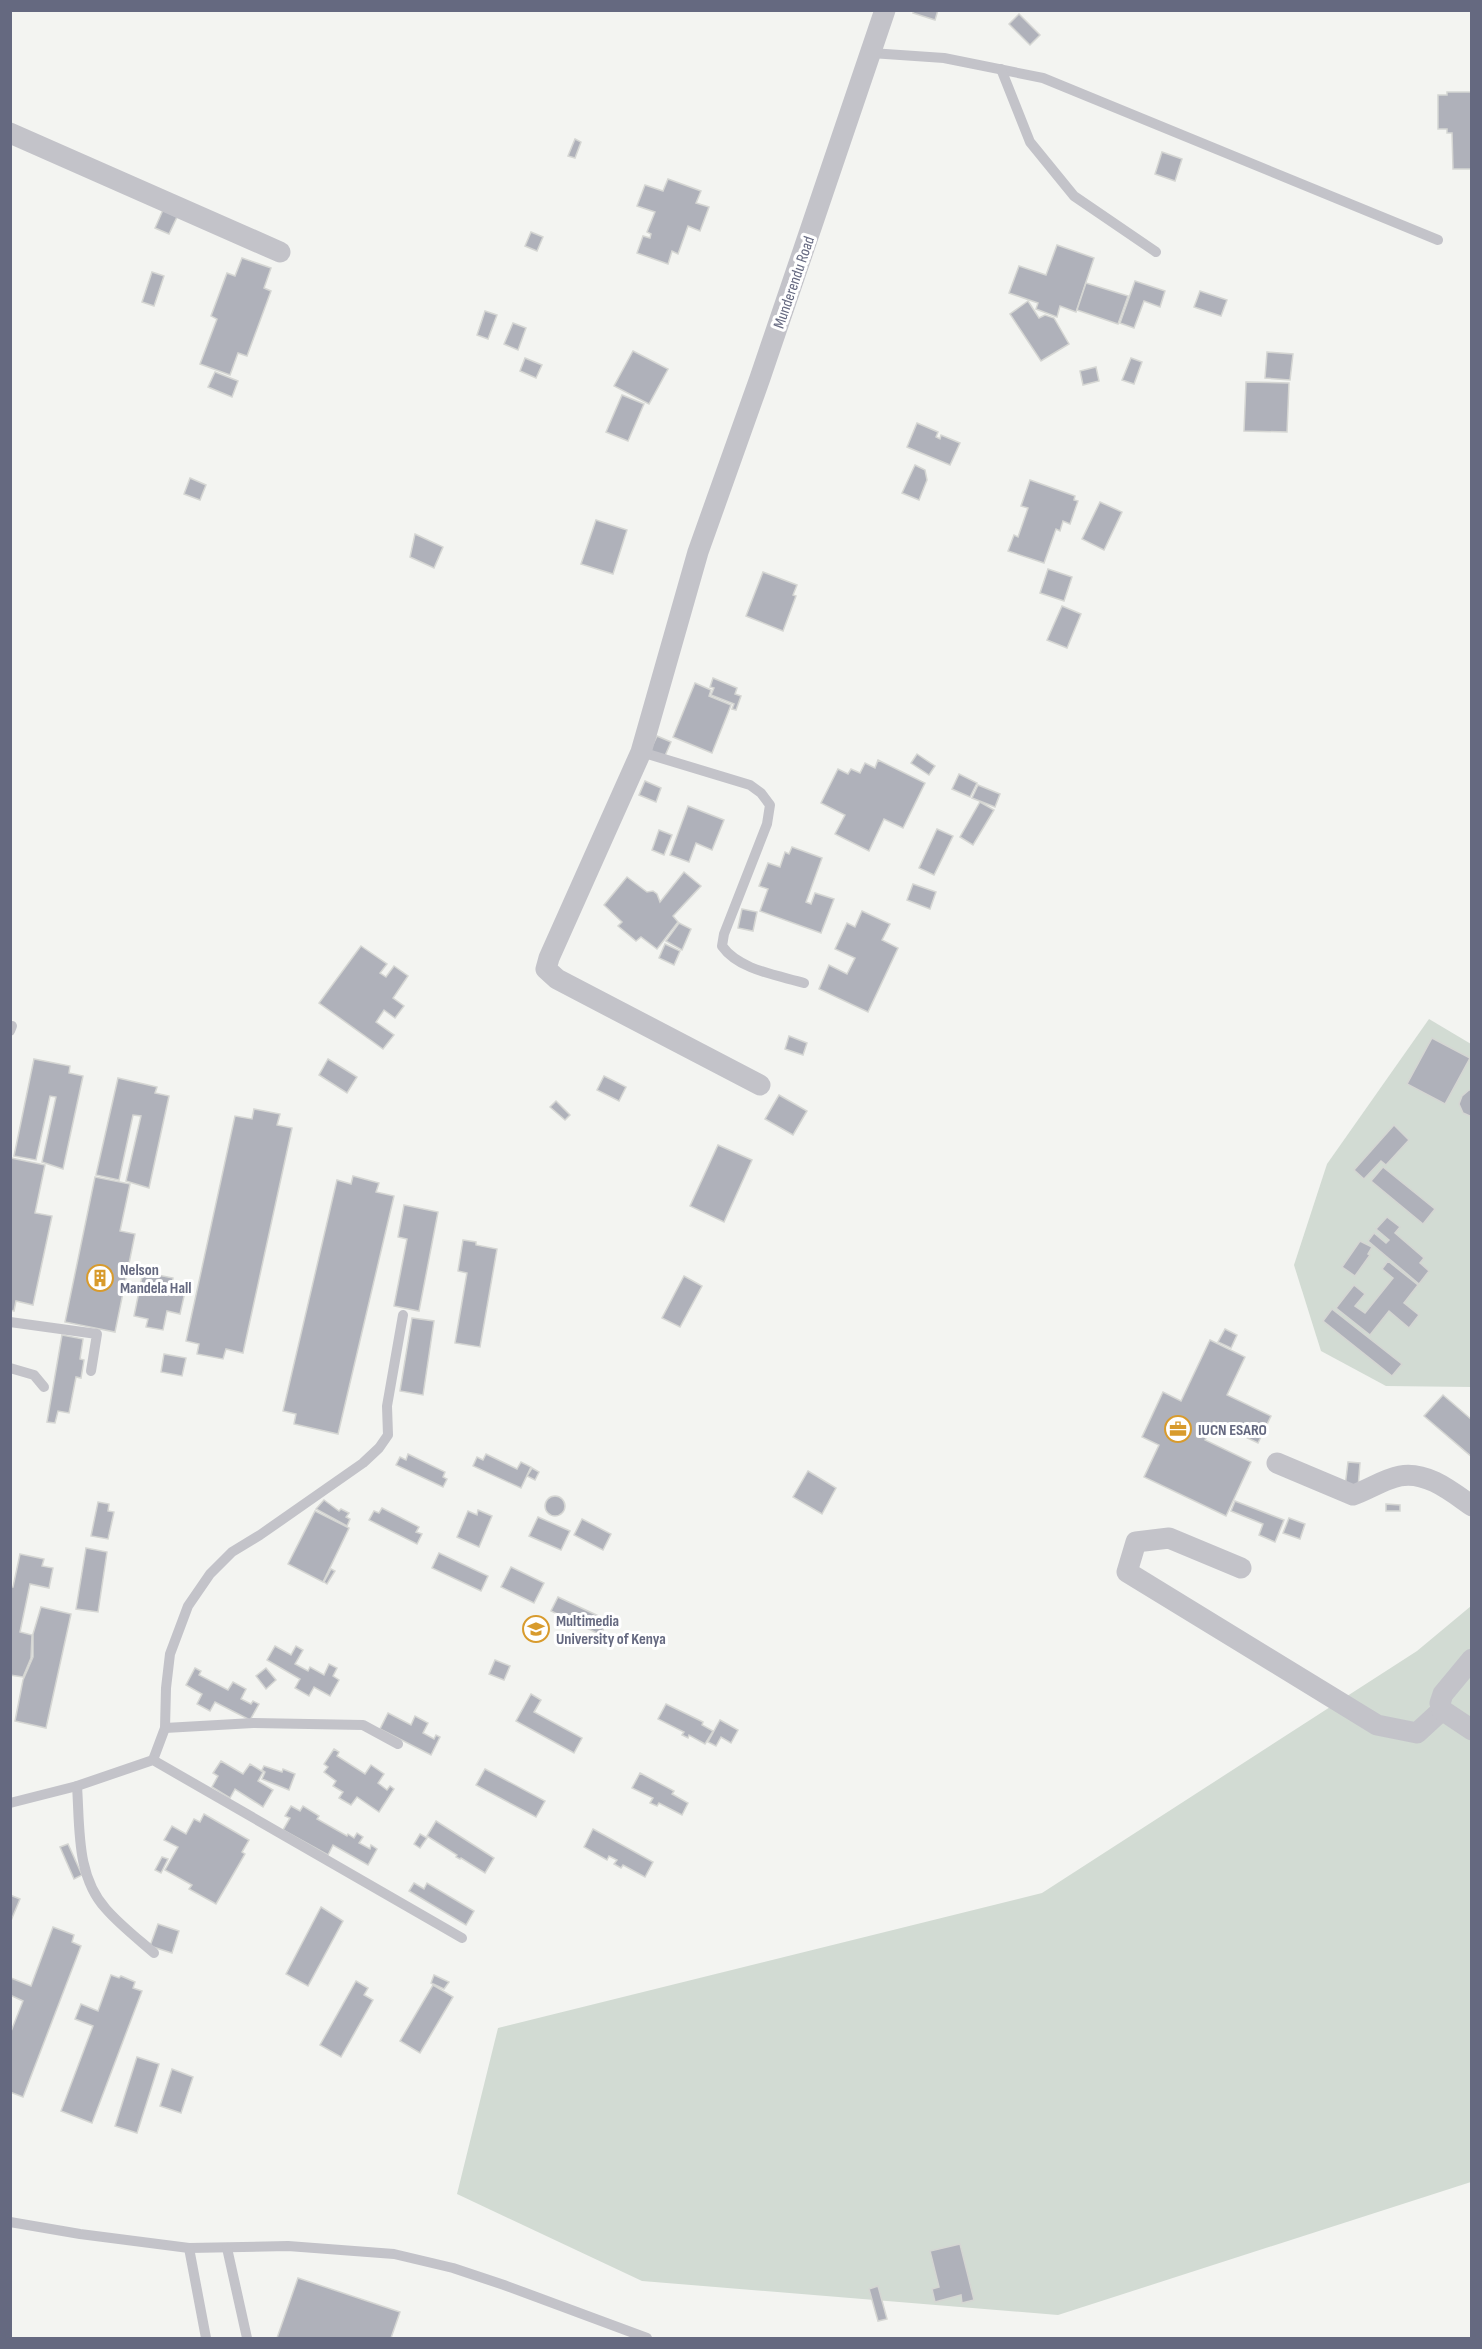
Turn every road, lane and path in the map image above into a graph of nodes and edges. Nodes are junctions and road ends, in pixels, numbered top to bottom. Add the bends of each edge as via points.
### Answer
1 (885, 10) edge
2 (871, 53) junction
3 (1001, 69) junction
4 (10, 132) edge
5 (1438, 240) dead end
6 (280, 252) dead end
7 (1156, 252) dead end
8 (641, 752) junction
9 (804, 983) dead end
10 (760, 1085) dead end
11 (403, 1315) dead end
12 (10, 1322) edge
13 (10, 1368) edge
14 (91, 1371) dead end
15 (44, 1387) dead end
16 (1277, 1463) dead end
17 (1472, 1506) edge
18 (1241, 1568) dead end
19 (1472, 1659) edge
20 (1442, 1710) junction
21 (165, 1728) junction
22 (1472, 1730) edge
23 (398, 1744) dead end
24 (153, 1760) junction
25 (77, 1786) junction
26 (10, 1803) edge
27 (462, 1938) dead end
28 (154, 1953) dead end
29 (10, 2222) edge
30 (189, 2248) junction
31 (227, 2248) junction
32 (206, 2338) edge
33 (247, 2338) edge
34 (647, 2338) edge

1 - 2 street, Munderendu Road
2 - 3 lane via 944,58
2 - 8 street, Munderendu Road via 698,552
3 - 5 lane via 1043,78
3 - 7 lane via 1030,142 1074,196
4 - 6 street
8 - 9 lane via 750,785 770,805 767,824 722,946 730,957 742,963
8 - 10 street, Munderendu Road via 546,969 557,979
11 - 21 lane via 387,1406 388,1435 363,1462 232,1552 210,1574 188,1606 170,1654
12 - 14 lane via 97,1334
13 - 15 lane via 34,1375
16 - 17 street via 1353,1495 1402,1476 1418,1477 1448,1489
18 - 20 street via 1169,1538 1136,1542 1127,1572 1377,1725 1417,1733
19 - 20 street via 1443,1694
20 - 22 street
21 - 23 lane via 253,1723 363,1725
21 - 24 lane
24 - 25 lane
24 - 27 lane
25 - 26 lane
25 - 28 lane via 82,1863 91,1887 105,1909
29 - 30 lane
30 - 31 lane
30 - 32 lane
31 - 33 lane
31 - 34 lane via 288,2246 394,2254 453,2268

